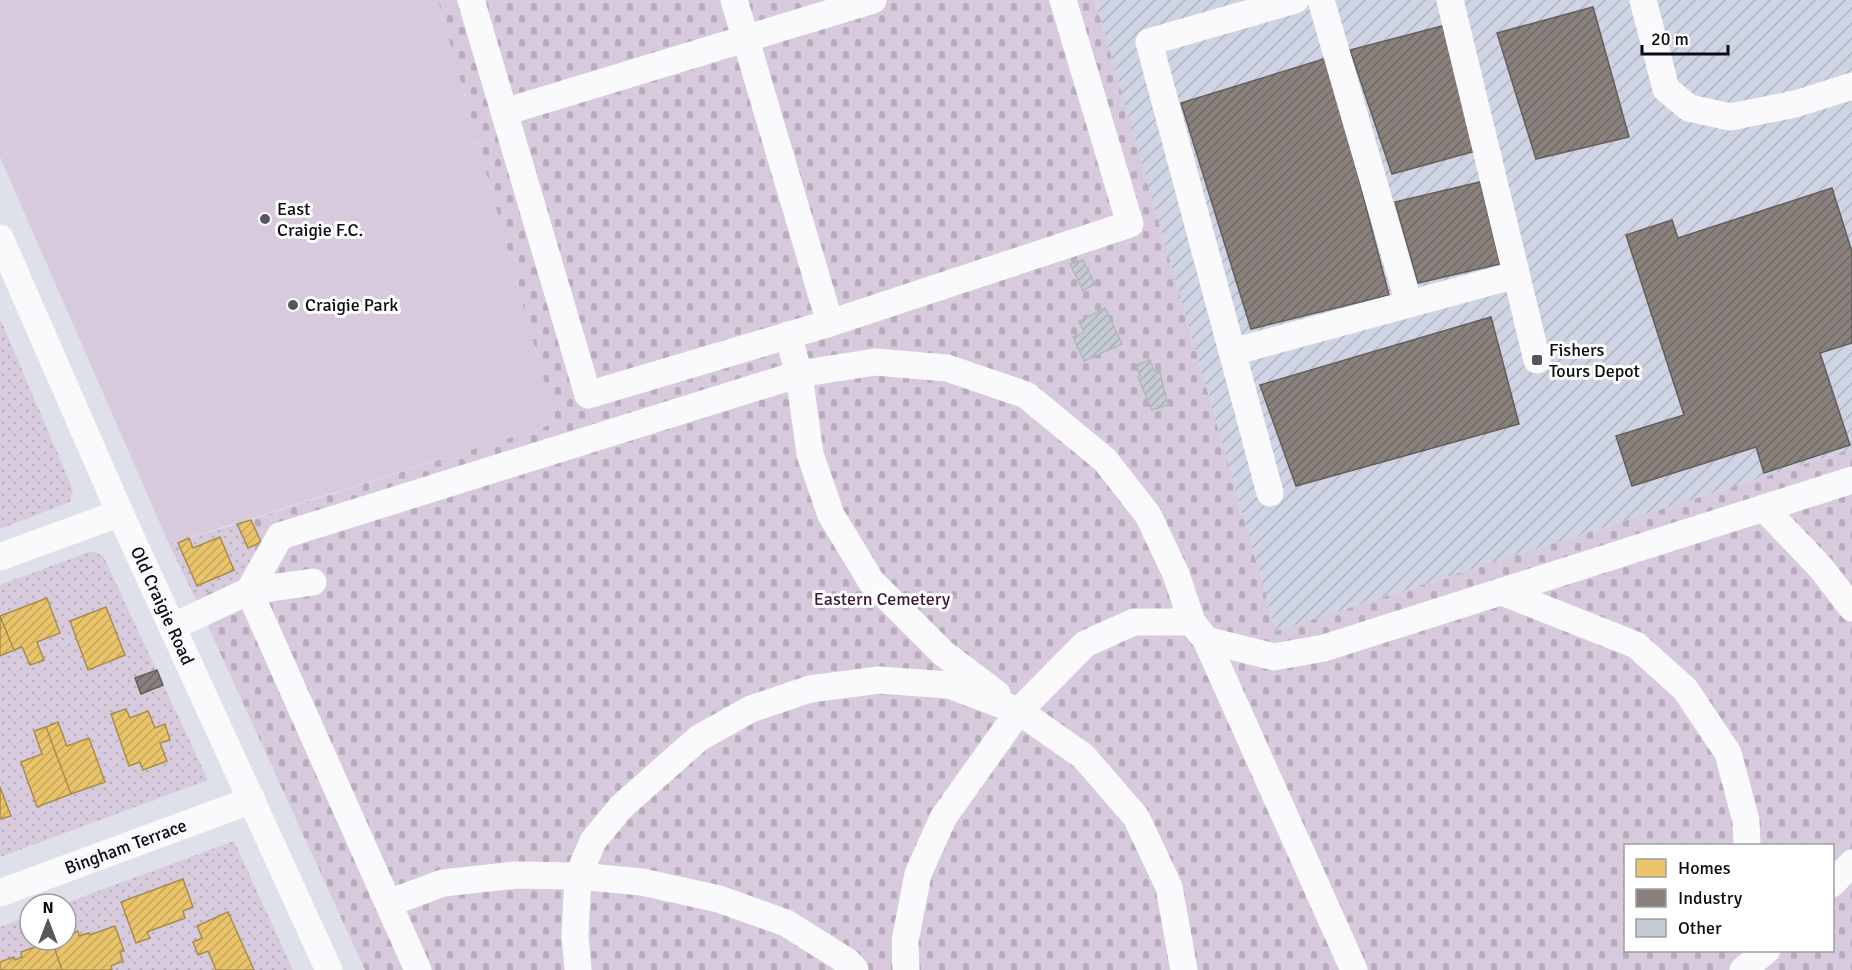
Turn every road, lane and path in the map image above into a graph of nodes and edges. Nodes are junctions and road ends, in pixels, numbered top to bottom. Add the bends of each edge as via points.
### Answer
1 (471, 0) edge
2 (734, 0) edge
3 (873, 0) edge
4 (1063, 0) edge
5 (1295, 0) edge
6 (1321, 0) edge
7 (1450, 0) edge
8 (1642, 0) edge
9 (746, 39) junction
10 (1852, 86) edge
11 (504, 112) junction
12 (0, 238) edge
13 (1516, 275) junction
14 (1409, 304) junction
15 (830, 323) junction
16 (788, 335) junction
17 (1232, 352) junction
18 (1537, 360) dead end
19 (799, 374) junction
20 (1852, 480) edge
21 (1270, 494) dead end
22 (1764, 508) junction
23 (120, 513) junction
24 (0, 557) edge
25 (313, 582) dead end
26 (249, 591) junction
27 (1502, 592) junction
28 (1852, 608) edge
29 (172, 627) junction
30 (1199, 631) junction
31 (1019, 711) junction
32 (252, 800) junction
33 (1747, 844) edge
34 (1852, 863) edge
35 (578, 876) junction
36 (1834, 883) edge
37 (0, 893) edge
38 (389, 903) junction
39 (1742, 952) edge
40 (1766, 952) edge
41 (328, 970) edge
42 (418, 970) edge
43 (578, 970) edge
44 (855, 970) edge
45 (906, 970) edge
46 (1184, 970) edge
47 (1354, 970) edge
48 (1742, 970) edge

1 - 11 street
2 - 9 street
3 - 9 street
4 - 15 street via 1130,224
5 - 17 street via 1149,42
6 - 14 street
7 - 13 street
8 - 10 street via 1666,89 1689,108 1730,117 1795,104
9 - 11 street
9 - 15 street
11 - 16 street via 588,395
12 - 23 street, Old Craigie Road
13 - 14 street
13 - 18 street
14 - 17 street
15 - 16 street
16 - 19 street
17 - 21 street
19 - 26 street via 280,536
19 - 30 street via 875,362 947,368 1026,395 1105,460 1148,515
19 - 31 street via 810,454 831,515 872,581 943,653
20 - 22 street
22 - 27 street
22 - 28 street via 1821,568
23 - 24 street
23 - 29 street, Old Craigie Road
25 - 26 street
26 - 29 street
26 - 38 street
27 - 30 street via 1324,648 1274,657
27 - 33 street via 1636,645 1685,689 1728,753 1746,821
29 - 32 street, Old Craigie Road
30 - 31 street via 1134,622 1085,644
30 - 47 street
31 - 35 street via 949,685 879,680 810,689 751,709 699,738 621,807 593,841
31 - 45 street via 943,818 922,864 905,941
31 - 46 street via 1083,756 1136,816 1169,887
32 - 37 street, Bingham Terrace
32 - 41 street, Old Craigie Road
34 - 36 street
35 - 38 street via 516,875 443,883
35 - 43 street
35 - 44 street via 642,882 719,899 786,923
38 - 42 street
39 - 48 street
40 - 48 street

